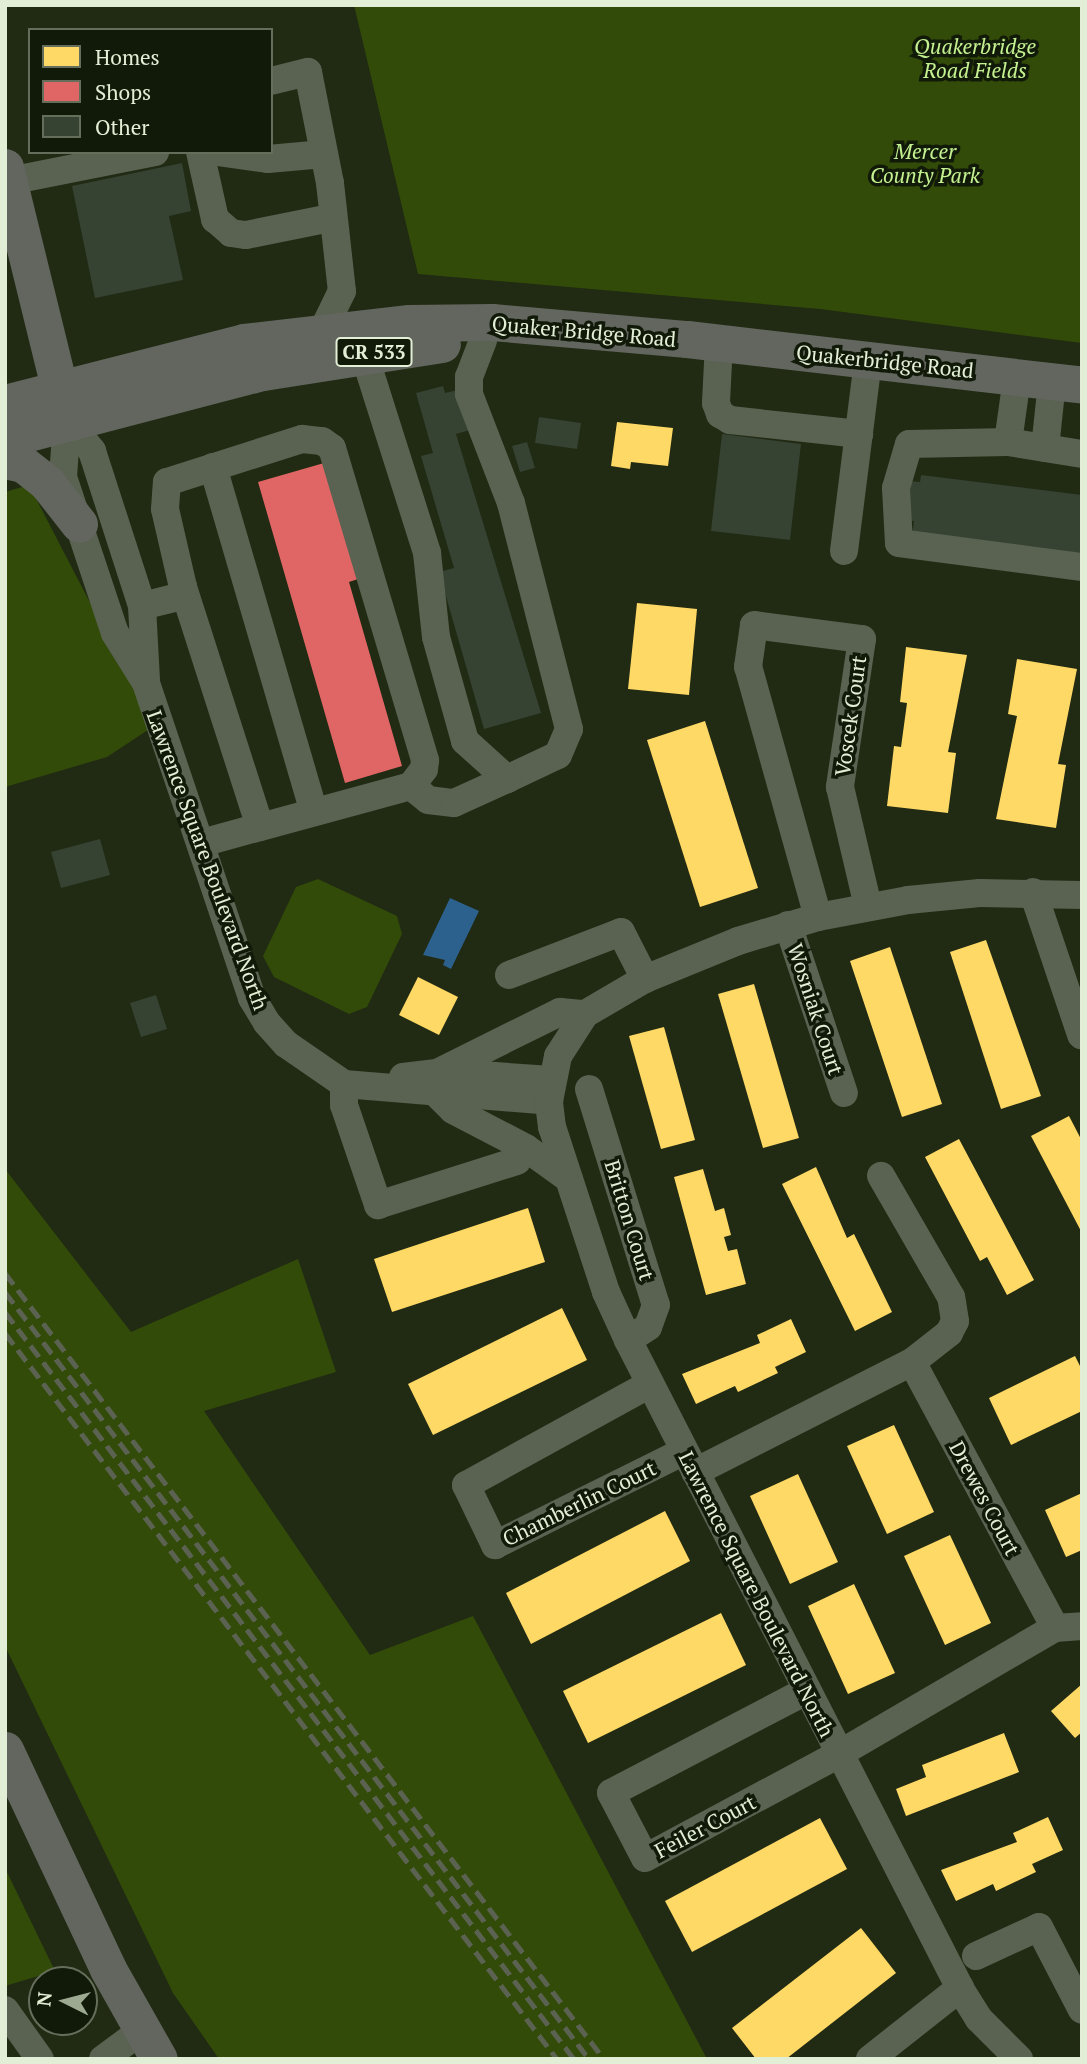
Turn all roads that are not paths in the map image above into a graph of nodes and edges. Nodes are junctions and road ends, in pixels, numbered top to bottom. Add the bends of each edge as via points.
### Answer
1 (273, 81) edge
2 (142, 154) edge
3 (200, 154) edge
4 (242, 154) edge
5 (324, 154) junction
6 (267, 156) edge
7 (7, 174) edge
8 (330, 218) junction
9 (323, 330) junction
10 (483, 341) junction
11 (703, 341) junction
12 (364, 354) junction
13 (868, 360) junction
14 (1050, 382) edge
15 (5, 403) edge
16 (64, 404) junction
17 (859, 434) junction
18 (5, 439) edge
19 (1008, 442) junction
20 (1045, 448) junction
21 (1082, 454) edge
22 (5, 460) edge
23 (213, 467) junction
24 (79, 524) junction
25 (844, 551) dead end
26 (1082, 567) edge
27 (181, 592) junction
28 (142, 606) junction
29 (146, 683) junction
30 (507, 779) junction
31 (411, 786) junction
32 (314, 812) junction
33 (260, 827) junction
34 (201, 843) junction
35 (1033, 892) junction
36 (1082, 895) edge
37 (868, 906) junction
38 (818, 917) junction
39 (788, 925) junction
40 (509, 975) dead end
41 (645, 979) junction
42 (585, 1014) junction
43 (1081, 1035) edge
44 (436, 1082) junction
45 (344, 1084) junction
46 (589, 1089) dead end
47 (550, 1090) junction
48 (844, 1093) dead end
49 (517, 1161) dead end
50 (881, 1175) dead end
51 (569, 1179) junction
52 (628, 1340) junction
53 (912, 1362) junction
54 (650, 1384) junction
55 (689, 1462) junction
56 (1068, 1627) edge
57 (806, 1691) junction
58 (5, 1750) edge
59 (839, 1754) junction
60 (976, 1956) dead end
61 (960, 1988) junction
62 (5, 2010) edge
63 (1082, 2010) edge
64 (150, 2045) edge
65 (1002, 2054) edge
66 (40, 2059) edge
67 (103, 2059) edge
68 (870, 2059) edge

1 - 5 street via 309,72
2 - 7 street
3 - 8 street via 215,219 231,233 246,235
4 - 6 street
5 - 6 street
5 - 8 street
7 - 16 main road
8 - 9 street via 342,291
9 - 11 main road, Quaker Bridge Road / CR 533 via 492,322
9 - 16 main road, Quaker Bridge Road / CR 533 via 205,350
10 - 11 main road, Quaker Bridge Road / CR 533 via 583,335
10 - 12 main road, Quaker Bridge Road / CR 533
10 - 30 street via 469,377 469,394 511,503 569,729 558,755
11 - 13 main road, Quakerbridge Road / CR 533
11 - 17 street via 720,414 730,420
12 - 16 main road, Quaker Bridge Road / CR 533
12 - 30 street via 427,553 436,637 465,741
13 - 14 main road, Quakerbridge Road / CR 533
13 - 17 street
14 - 19 street
14 - 20 street
15 - 16 main road, Quaker Bridge Road / CR 533
16 - 18 main road, Quaker Bridge Road / CR 533
16 - 24 street, Lawrence Square Boulevard North via 63,477
16 - 28 street, Lawrence Square Boulevard North via 92,451
17 - 25 street
19 - 20 street
19 - 26 street via 909,444 896,488 899,544
20 - 21 street
22 - 24 main road via 23,464 47,483
23 - 27 street via 165,485 165,509
23 - 31 street via 302,439 322,441 332,448 425,760 421,776
23 - 32 street
24 - 29 street, Lawrence Square Boulevard North via 115,632
27 - 28 street
27 - 33 street
28 - 29 street, Lawrence Square Boulevard North
29 - 34 street, Lawrence Square Boulevard North
30 - 31 street via 454,803 428,800
31 - 32 street
32 - 33 street
33 - 34 street
34 - 45 street, Lawrence Square Boulevard North via 252,998 286,1044
35 - 36 street
35 - 37 street
35 - 43 street
37 - 38 street
37 - 38 street, Voscek Court via 840,787 862,639 754,625 748,667
38 - 39 street
39 - 41 street
39 - 48 street, Wosniak Court
40 - 41 street via 621,932
41 - 42 street
42 - 44 street via 560,1012
42 - 47 street via 569,1034
44 - 45 street
44 - 47 street
44 - 51 street via 453,1110 526,1148
45 - 49 street via 344,1105 378,1205
46 - 52 street, Britton Court via 656,1306 648,1327
47 - 51 street, Lawrence Square Boulevard North
50 - 53 street via 956,1308 949,1333
51 - 52 street, Lawrence Square Boulevard North via 606,1292
52 - 54 street, Lawrence Square Boulevard North
53 - 55 street
53 - 56 street, Drewes Court
54 - 55 street, Lawrence Square Boulevard North
54 - 55 street, Chamberlin Court via 467,1485 495,1545
55 - 57 street, Lawrence Square Boulevard North
56 - 59 street, Drewes Court
57 - 59 street, Lawrence Square Boulevard North
57 - 59 street, Feiler Court via 611,1793 645,1858
58 - 64 main road
59 - 61 street, Lawrence Square Boulevard North
60 - 63 street via 1039,1927
61 - 65 street, Lawrence Square Boulevard North
61 - 68 street
62 - 66 street
64 - 67 street

